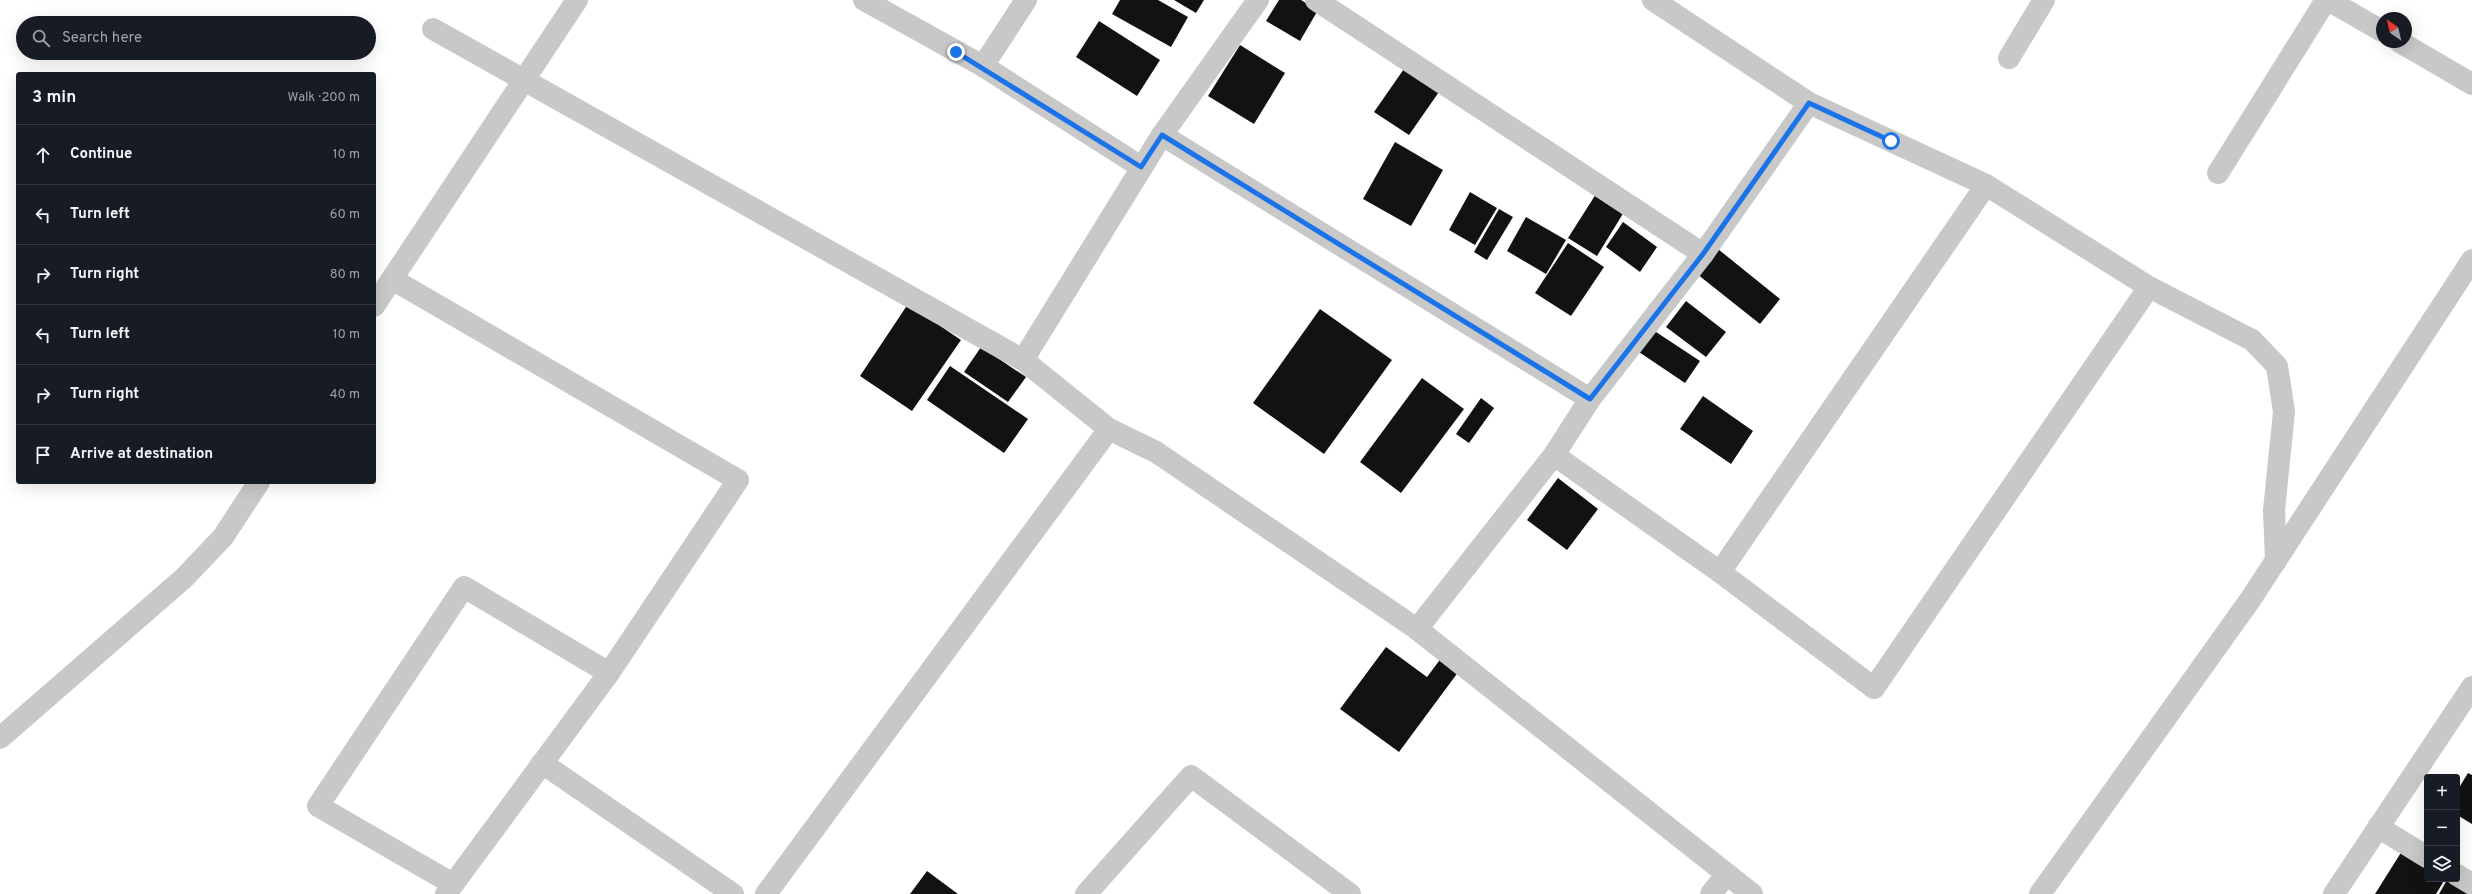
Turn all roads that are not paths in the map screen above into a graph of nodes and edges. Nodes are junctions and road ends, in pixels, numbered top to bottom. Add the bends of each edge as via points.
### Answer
1 (577, 0) edge
2 (864, 0) edge
3 (1026, 0) edge
4 (1258, 0) edge
5 (1316, 0) edge
6 (1653, 0) edge
7 (2044, 0) edge
8 (2327, 0) edge
9 (433, 29) dead end
10 (2376, 29) edge
11 (2410, 48) edge
12 (2009, 58) dead end
13 (983, 66) junction
14 (524, 82) junction
15 (2472, 84) edge
16 (1809, 103) junction
17 (1162, 135) junction
18 (1141, 167) junction
19 (2218, 173) dead end
20 (1986, 185) junction
21 (1703, 254) junction
22 (2472, 260) edge
23 (392, 280) junction
24 (2149, 287) junction
25 (376, 303) edge
26 (1023, 360) junction
27 (1590, 399) junction
28 (1109, 429) junction
29 (1554, 455) junction
30 (258, 484) edge
31 (2276, 561) junction
32 (1720, 572) junction
33 (1416, 629) junction
34 (609, 673) junction
35 (2472, 687) edge
36 (0, 738) edge
37 (542, 763) junction
38 (2378, 827) junction
39 (2424, 855) edge
40 (1726, 875) junction
41 (2460, 877) edge
42 (2472, 884) edge
43 (450, 889) edge
44 (733, 894) edge
45 (766, 894) edge
46 (1086, 894) edge
47 (1350, 894) edge
48 (1711, 894) edge
49 (1752, 894) edge
50 (2040, 894) edge
51 (2334, 894) edge

1 - 14 street
2 - 13 street
3 - 13 street
4 - 17 street
5 - 21 street
6 - 16 street
7 - 12 street
8 - 10 street
8 - 19 street
9 - 14 street
11 - 15 street
13 - 18 street
14 - 23 street
14 - 26 street
16 - 20 street
16 - 21 street
17 - 18 street
17 - 27 street
18 - 26 street
20 - 24 street
20 - 32 street
21 - 27 street
22 - 31 street
23 - 25 street
23 - 34 street via 738,480
24 - 31 street via 2252,340 2277,366 2284,412 2274,510
24 - 32 street via 1874,688
26 - 28 street
27 - 29 street
28 - 33 street via 1156,452
28 - 45 street
29 - 32 street
29 - 33 street
30 - 36 street via 223,537 184,578
31 - 50 street
33 - 40 street
34 - 37 street
34 - 43 street via 464,587 318,806
35 - 38 street
37 - 43 street
37 - 44 street
38 - 39 street
38 - 51 street
40 - 48 street
40 - 49 street
41 - 42 street
46 - 47 street via 1191,776

